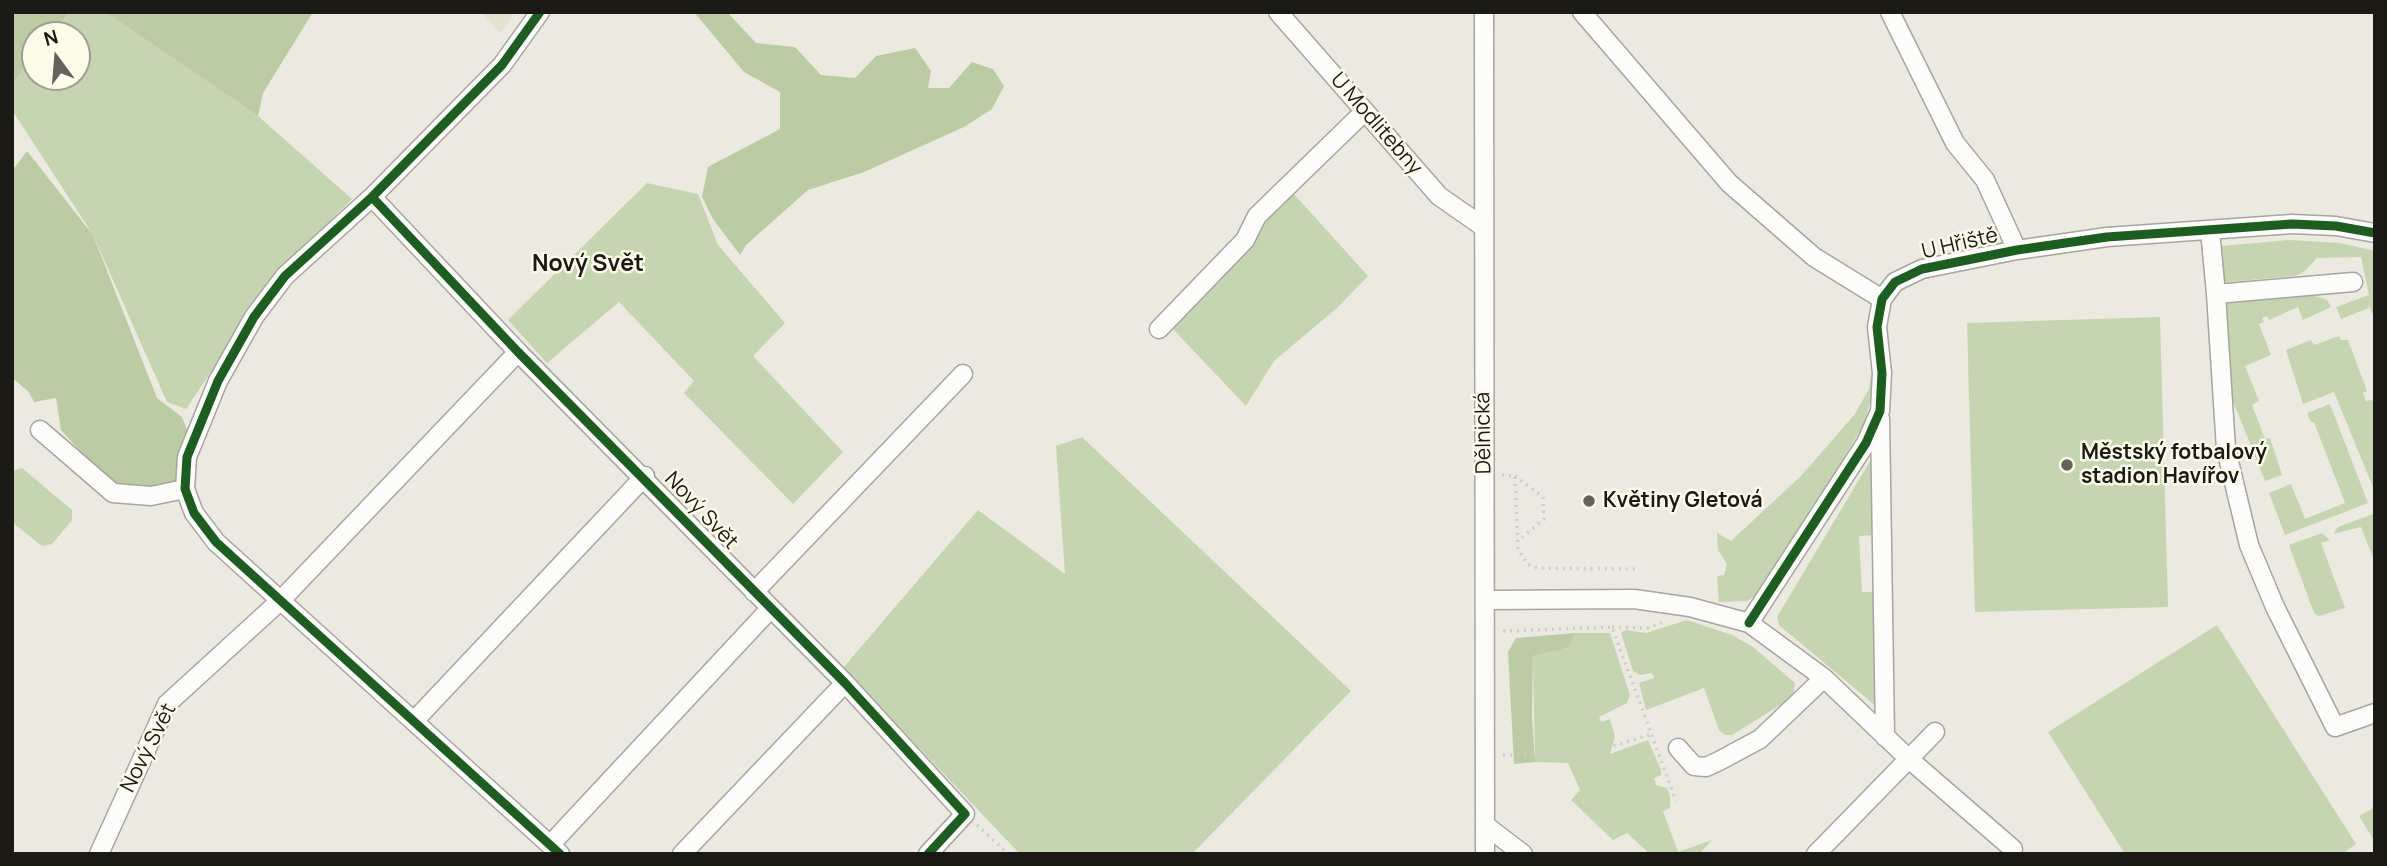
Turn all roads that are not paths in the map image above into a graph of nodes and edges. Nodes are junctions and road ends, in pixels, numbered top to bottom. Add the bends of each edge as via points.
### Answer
1 (540, 12) edge
2 (1278, 12) edge
3 (1484, 12) edge
4 (1582, 12) edge
5 (1890, 12) edge
6 (1365, 111) junction
7 (372, 197) junction
8 (1482, 226) junction
9 (2210, 230) junction
10 (2375, 233) edge
11 (2017, 250) junction
12 (2353, 282) dead end
13 (2216, 294) junction
14 (1882, 299) junction
15 (1159, 328) dead end
16 (518, 352) junction
17 (963, 374) dead end
18 (1880, 411) junction
19 (40, 430) dead end
20 (645, 476) junction
21 (185, 489) junction
22 (754, 592) junction
23 (281, 600) junction
24 (1486, 600) junction
25 (770, 609) junction
26 (1749, 623) junction
27 (1824, 678) junction
28 (845, 683) junction
29 (2375, 713) edge
30 (414, 721) junction
31 (1935, 732) dead end
32 (1885, 737) junction
33 (1678, 748) dead end
34 (1909, 759) junction
35 (1485, 825) junction
36 (555, 849) edge
37 (2013, 849) dead end
38 (99, 854) edge
39 (682, 854) edge
40 (928, 854) edge
41 (1485, 854) edge
42 (1523, 854) edge
43 (1816, 854) edge

1 - 7 street via 502,65
2 - 6 street, U Modlitebny
3 - 8 street, Dělnická
4 - 14 street via 1729,183 1814,257
5 - 11 street via 1955,143 1985,180
6 - 8 street, U Modlitebny via 1439,196
6 - 15 street via 1257,216 1245,240
7 - 16 street, Nový Svět
7 - 21 street via 285,275 254,317 218,381 187,457
8 - 24 street, Dělnická
9 - 10 street, U Hřiště via 2292,224
9 - 11 street, U Hřiště via 2107,237
9 - 13 street
11 - 14 street, U Hřiště via 1922,269 1895,282
12 - 13 street
13 - 29 street via 2226,449 2249,545 2335,727
14 - 18 street via 1877,327
16 - 20 street, Nový Svět
16 - 23 street, Nový Svět
17 - 22 street
18 - 26 street via 1866,443
18 - 32 street
19 - 21 street via 113,493 151,496
20 - 22 street, Nový Svět
20 - 30 street, Nový Svět
21 - 23 street via 194,513 216,542
22 - 25 street, Nový Svět
23 - 30 street
23 - 38 street, Nový Svět via 167,704
24 - 26 street via 1634,599
24 - 35 street, Dělnická
25 - 28 street, Nový Svět
25 - 36 street
26 - 27 street
27 - 32 street
27 - 33 street via 1760,739 1719,761 1694,766
28 - 39 street
28 - 40 street, Nový Svět via 965,814
30 - 36 street
31 - 34 street
32 - 34 street
34 - 37 street
34 - 43 street
35 - 41 street, Dělnická
35 - 42 street

